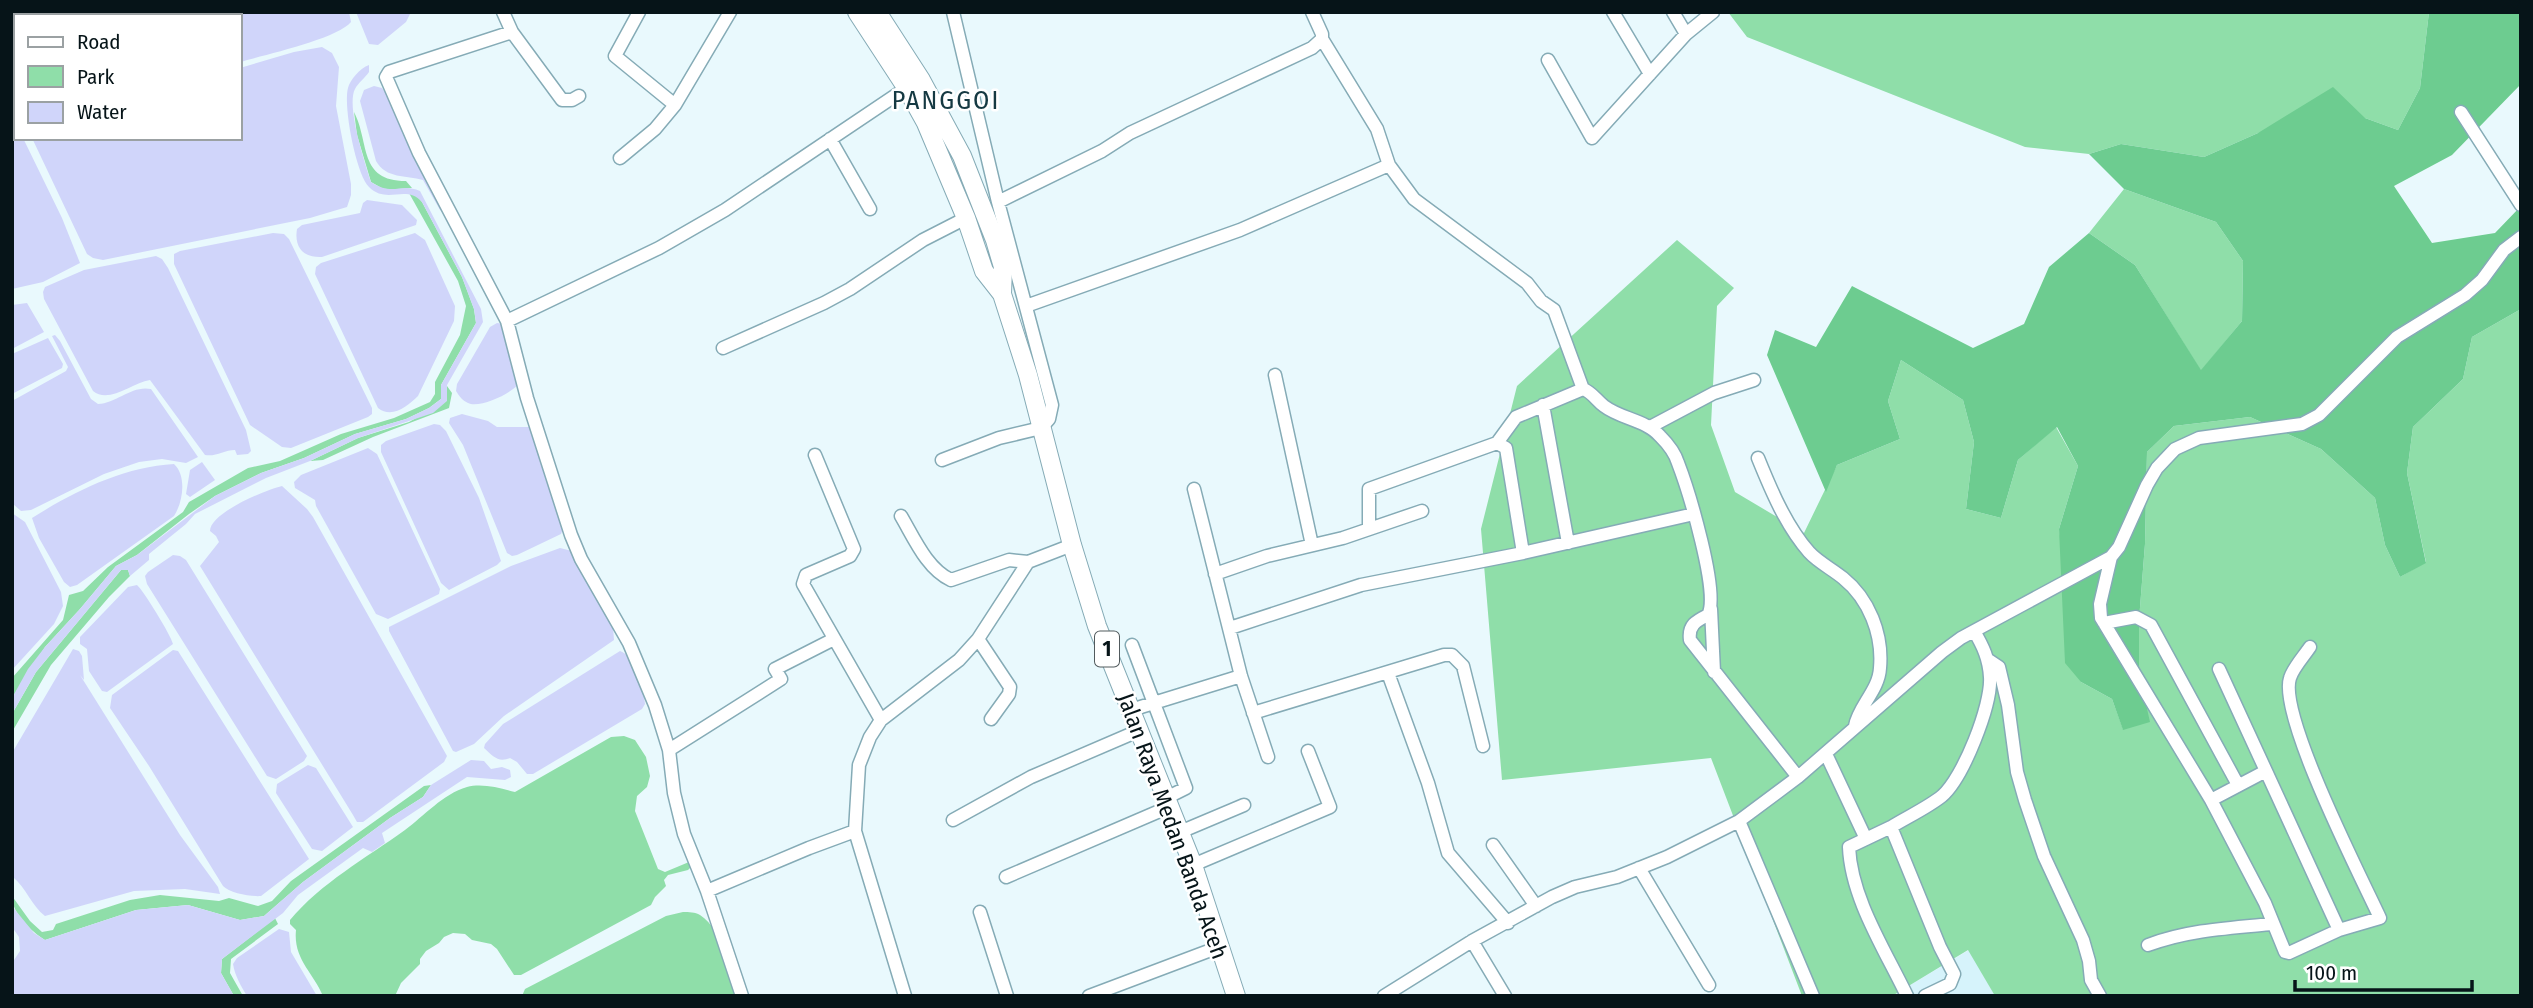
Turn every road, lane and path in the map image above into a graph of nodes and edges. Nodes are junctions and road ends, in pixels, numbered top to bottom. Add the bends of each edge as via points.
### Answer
1 (503, 12) edge
2 (639, 12) edge
3 (730, 12) edge
4 (857, 12) edge
5 (877, 12) edge
6 (953, 12) edge
7 (1312, 12) edge
8 (1613, 12) edge
9 (1673, 12) edge
10 (1713, 12) edge
11 (512, 32) junction
12 (1686, 34) junction
13 (1322, 39) junction
14 (1548, 60) dead end
15 (1650, 74) junction
16 (914, 83) junction
17 (579, 96) dead end
18 (676, 105) junction
19 (2461, 112) dead end
20 (830, 139) junction
21 (620, 158) dead end
22 (1390, 164) junction
23 (998, 202) junction
24 (2521, 205) edge
25 (870, 209) dead end
26 (966, 218) junction
27 (2521, 237) edge
28 (1002, 294) junction
29 (1026, 306) junction
30 (507, 321) junction
31 (723, 348) dead end
32 (1275, 375) dead end
33 (1754, 380) dead end
34 (1583, 389) junction
35 (1543, 405) junction
36 (1650, 427) junction
37 (1041, 428) junction
38 (1497, 443) junction
39 (815, 455) dead end
40 (1758, 458) dead end
41 (942, 460) dead end
42 (1194, 489) dead end
43 (1422, 511) dead end
44 (1694, 514) junction
45 (901, 516) dead end
46 (1369, 528) junction
47 (1568, 543) junction
48 (1072, 545) junction
49 (1312, 545) junction
50 (1523, 553) junction
51 (2111, 557) junction
52 (1028, 562) junction
53 (1215, 574) junction
54 (1711, 609) junction
55 (2104, 623) junction
56 (1230, 628) junction
57 (1974, 631) junction
58 (834, 639) junction
59 (978, 639) junction
60 (1132, 645) dead end
61 (2311, 647) dead end
62 (1987, 659) junction
63 (2218, 669) dead end
64 (1714, 672) junction
65 (1388, 673) junction
66 (1241, 676) junction
67 (1153, 704) junction
68 (1131, 710) junction
69 (1253, 713) junction
70 (991, 719) dead end
71 (881, 720) junction
72 (1854, 730) junction
73 (1138, 731) junction
74 (1483, 746) dead end
75 (669, 750) junction
76 (1308, 751) dead end
77 (1826, 754) junction
78 (1268, 757) dead end
79 (2266, 771) junction
80 (1798, 777) junction
81 (2238, 785) junction
82 (2211, 800) junction
83 (1168, 803) junction
84 (1244, 805) dead end
85 (953, 820) dead end
86 (1739, 821) junction
87 (1891, 827) junction
88 (855, 831) junction
89 (1180, 832) junction
90 (1866, 839) junction
91 (1493, 845) dead end
92 (1193, 865) junction
93 (1639, 868) junction
94 (1006, 877) dead end
95 (707, 891) junction
96 (1536, 906) junction
97 (980, 912) dead end
98 (1508, 923) junction
99 (2272, 924) junction
100 (2339, 930) junction
101 (1472, 941) junction
102 (2148, 945) dead end
103 (1219, 947) junction
104 (1709, 985) dead end
105 (742, 996) edge
106 (905, 996) edge
107 (1007, 996) edge
108 (1089, 996) edge
109 (1236, 996) edge
110 (1384, 996) edge
111 (1505, 996) edge
112 (1813, 996) edge
113 (1907, 996) edge
114 (1925, 996) edge
115 (2100, 996) edge

1 - 11 street
2 - 18 street via 615,56
3 - 18 street
4 - 16 highway, Jalan Raya Medan Banda Aceh / 1
5 - 16 highway, Jalan Raya Medan Banda Aceh / 1
6 - 23 street
7 - 13 street
8 - 15 street
9 - 12 street
10 - 12 street
11 - 17 street via 562,100
11 - 30 street via 389,72 386,77 419,153
12 - 15 street
13 - 22 street via 1377,129
13 - 23 street via 1312,48 1130,132
14 - 15 street via 1592,138
16 - 20 street
16 - 26 highway, Jalan Raya Medan Banda Aceh / 1
16 - 28 highway, Jalan Raya Medan Banda Aceh / 1 via 962,156 1003,267
18 - 21 street
19 - 24 street
20 - 25 street
20 - 30 street via 659,248
22 - 29 street via 1240,230
22 - 34 street via 1414,199 1515,273 1554,310
23 - 29 street
26 - 28 highway, Jalan Raya Medan Banda Aceh / 1 via 984,271
26 - 31 street via 912,246 824,303
27 - 51 street via 2465,295 2397,337 2319,415 2302,424 2199,438 2175,449 2157,468
28 - 37 highway, Jalan Raya Medan Banda Aceh / 1
29 - 37 street via 1052,405
30 - 75 street via 571,535 629,643
32 - 49 street
33 - 36 street via 1714,393
34 - 35 street
34 - 36 street via 1623,417
35 - 38 street via 1516,417
35 - 47 street
36 - 44 street via 1678,460
37 - 41 street
37 - 48 highway, Jalan Raya Medan Banda Aceh / 1
38 - 46 street via 1370,489
38 - 50 street via 1506,448
39 - 58 street via 854,549 850,556 803,580
40 - 72 street via 1783,512 1810,553 1858,591 1869,609 1881,670
42 - 53 street
43 - 46 street
44 - 47 street
44 - 54 street
45 - 52 street via 924,555 951,580 1009,560
46 - 49 street
47 - 50 street
48 - 52 street
48 - 68 highway, Jalan Raya Medan Banda Aceh / 1 via 1097,626
49 - 53 street
50 - 56 street via 1361,586
51 - 55 street via 2100,604
51 - 57 street
52 - 59 street
53 - 56 street
54 - 64 street
54 - 64 street via 1689,631 1690,640
55 - 81 street via 2136,617 2151,625
55 - 82 street
56 - 66 street
57 - 62 street
57 - 72 street via 1942,652
58 - 71 street
58 - 75 street via 775,669 781,679
59 - 70 street via 1010,687
59 - 71 street via 959,660
60 - 67 street
61 - 100 street via 2290,679 2293,715 2307,758 2380,918
62 - 87 street via 1990,680 1976,736 1954,781 1942,796
62 - 115 street via 1999,667 2025,800 2044,856 2083,940 2091,980
63 - 79 street
64 - 80 street
65 - 69 street
65 - 74 street via 1444,655 1457,658
65 - 98 street via 1448,853
66 - 67 street
66 - 69 street
67 - 68 street
67 - 83 street via 1186,788
68 - 73 highway, Jalan Raya Medan Banda Aceh / 1
69 - 78 street
71 - 88 street via 859,765
72 - 77 street
73 - 83 highway, Jalan Raya Medan Banda Aceh / 1
73 - 85 street via 1031,777
75 - 95 street via 684,834
76 - 92 street via 1330,807
77 - 80 street
77 - 90 street
79 - 81 street
79 - 100 street
80 - 86 street
81 - 82 street
82 - 99 street
83 - 89 highway, Jalan Raya Medan Banda Aceh / 1
83 - 94 street
84 - 89 street
86 - 93 street
86 - 112 street
87 - 90 street
87 - 114 street via 1954,974 1951,984
88 - 95 street
88 - 106 street
89 - 92 highway, Jalan Raya Medan Banda Aceh / 1
90 - 113 street via 1849,847 1856,890
91 - 96 street
92 - 103 highway, Jalan Raya Medan Banda Aceh / 1
93 - 96 street via 1575,887
93 - 104 street
95 - 105 street
96 - 98 street
97 - 107 street
98 - 101 street
99 - 100 street via 2285,953
99 - 102 street via 2174,935
101 - 110 street
101 - 111 street
103 - 108 street
103 - 109 highway, Jalan Raya Medan Banda Aceh / 1

